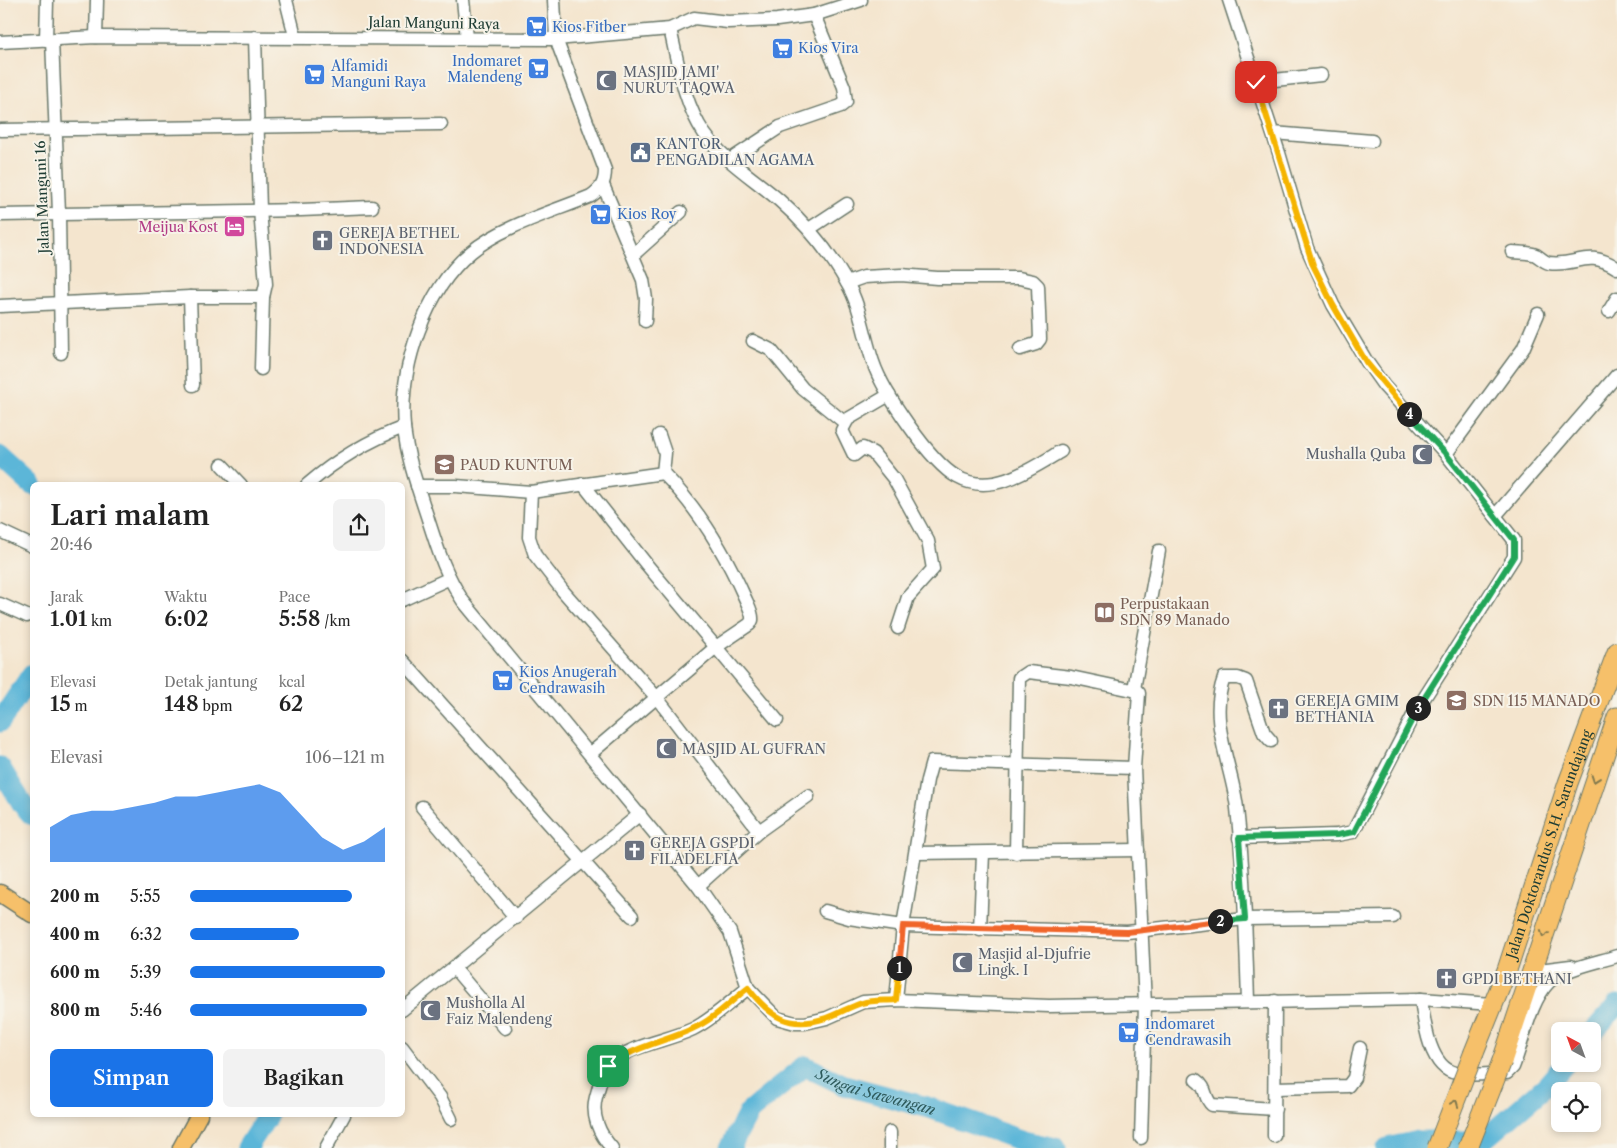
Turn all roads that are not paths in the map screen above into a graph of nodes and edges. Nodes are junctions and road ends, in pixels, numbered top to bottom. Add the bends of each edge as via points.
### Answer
1 (46, 0) edge
2 (97, 0) edge
3 (286, 0) edge
4 (463, 0) edge
5 (554, 0) edge
6 (861, 0) edge
7 (1229, 0) edge
8 (814, 15) junction
9 (670, 29) junction
10 (255, 36) junction
11 (295, 36) junction
12 (96, 37) junction
13 (467, 38) junction
14 (556, 39) junction
15 (49, 40) junction
16 (0, 42) edge
17 (1321, 75) dead end
18 (1256, 82) junction
19 (441, 124) dead end
20 (257, 128) junction
21 (0, 130) edge
22 (55, 130) junction
23 (1273, 134) junction
24 (1372, 141) dead end
25 (730, 160) junction
26 (603, 185) junction
27 (848, 204) dead end
28 (372, 207) dead end
29 (260, 210) junction
30 (681, 212) dead end
31 (59, 213) junction
32 (0, 215) edge
33 (809, 229) junction
34 (1512, 252) dead end
35 (633, 255) junction
36 (1617, 268) edge
37 (847, 283) junction
38 (190, 297) junction
39 (263, 297) junction
40 (1617, 298) edge
41 (60, 303) junction
42 (0, 306) edge
43 (1609, 311) dead end
44 (1538, 314) dead end
45 (645, 321) dead end
46 (753, 341) dead end
47 (1020, 348) dead end
48 (61, 352) dead end
49 (260, 369) dead end
50 (1617, 375) edge
51 (193, 385) dead end
52 (889, 395) junction
53 (844, 422) junction
54 (404, 427) junction
55 (659, 435) dead end
56 (1061, 452) dead end
57 (1446, 454) junction
58 (222, 465) dead end
59 (663, 473) junction
60 (238, 482) edge
61 (311, 482) edge
62 (583, 484) junction
63 (417, 486) junction
64 (531, 492) junction
65 (1495, 516) junction
66 (0, 531) edge
67 (30, 545) edge
68 (1159, 551) dead end
69 (448, 579) junction
70 (405, 599) edge
71 (0, 604) edge
72 (27, 616) dead end
73 (898, 628) dead end
74 (716, 647) junction
75 (1617, 652) edge
76 (405, 663) edge
77 (1134, 689) junction
78 (657, 698) junction
79 (1617, 717) edge
80 (776, 720) dead end
81 (1271, 741) dead end
82 (590, 754) junction
83 (1019, 765) junction
84 (1134, 768) junction
85 (808, 796) dead end
86 (422, 807) dead end
87 (640, 814) junction
88 (759, 831) junction
89 (1239, 838) junction
90 (1138, 850) junction
91 (983, 853) junction
92 (1016, 853) junction
93 (916, 854) junction
94 (582, 861) junction
95 (698, 886) junction
96 (0, 893) edge
97 (825, 911) dead end
98 (30, 913) edge
99 (632, 916) dead end
100 (1393, 917) dead end
101 (516, 918) junction
102 (1245, 919) junction
103 (903, 926) junction
104 (980, 930) junction
105 (1141, 930) junction
106 (1617, 956) edge
107 (1601, 961) junction
108 (454, 968) junction
109 (1531, 971) junction
110 (748, 988) junction
111 (1421, 999) junction
112 (896, 1000) junction
113 (1248, 1001) junction
114 (1275, 1002) junction
115 (1492, 1004) junction
116 (1145, 1005) junction
117 (405, 1008) edge
118 (505, 1028) dead end
119 (1360, 1048) dead end
120 (405, 1051) edge
121 (1196, 1080) dead end
122 (1276, 1088) junction
123 (1275, 1109) junction
124 (198, 1117) edge
125 (343, 1117) edge
126 (451, 1119) dead end
127 (890, 1132) dead end
128 (1274, 1136) dead end
129 (1142, 1138) dead end
130 (181, 1148) edge
131 (326, 1148) edge
132 (612, 1148) edge
133 (890, 1148) edge
134 (1437, 1148) edge
135 (1468, 1148) edge

1 - 15 street, Jalan Manguni 16
2 - 12 street
3 - 11 street
4 - 13 street
5 - 14 street
6 - 8 street, Jalan Manguni Raya
7 - 18 street
8 - 9 street, Jalan Manguni Raya via 749,22 694,18
8 - 25 street via 844,87 846,102 780,127
9 - 14 street, Jalan Manguni Raya
9 - 25 street via 687,96 699,124
10 - 11 street, Jalan Manguni Raya
10 - 12 street, Jalan Manguni Raya
10 - 20 street
11 - 13 street, Jalan Manguni Raya
12 - 15 street, Jalan Manguni Raya
13 - 14 street, Jalan Manguni Raya
14 - 26 street via 605,170
15 - 16 street, Jalan Manguni Raya
15 - 22 street, Jalan Manguni 16
17 - 18 street
18 - 23 street
19 - 20 street
20 - 22 street
20 - 29 street
21 - 22 street
22 - 31 street, Jalan Manguni 16
23 - 24 street
23 - 57 street via 1307,248 1333,305 1384,386
25 - 33 street
26 - 35 street
26 - 54 street via 591,196 490,238 470,252 447,276 426,313 417,338 404,391
27 - 33 street
28 - 29 street
29 - 31 street
29 - 39 street via 266,284
30 - 35 street
31 - 32 street
31 - 41 street, Jalan Manguni 16
33 - 37 street
34 - 36 street via 1530,253 1545,262 1565,264 1574,260 1600,259
35 - 45 street via 644,284
37 - 47 street via 864,277 901,275 1033,281 1038,286 1040,339 1036,344
37 - 52 street via 859,311 874,365
38 - 39 street
38 - 41 street
38 - 51 street
39 - 49 street
40 - 43 street
41 - 42 street
41 - 48 street, Jalan Manguni 16
44 - 57 street via 1523,349
46 - 53 street via 771,350 803,389
50 - 65 street
52 - 53 street
52 - 56 street via 934,457 951,473 966,481 989,484 1018,477
53 - 73 street via 842,433 854,455 863,448 873,453 894,479 928,541 933,569 908,597
54 - 61 street via 346,454
54 - 63 street
55 - 59 street via 665,453
57 - 65 street
58 - 60 street
59 - 62 street
59 - 74 street via 720,548 753,616 750,624
62 - 64 street
62 - 74 street
63 - 64 street via 465,486
63 - 69 street
64 - 78 street via 529,538 535,555
65 - 89 street via 1514,540 1514,556 1414,714 1354,832
66 - 67 street
68 - 77 street
69 - 70 street
69 - 82 street via 471,612
71 - 72 street
74 - 78 street
74 - 80 street
75 - 115 highway, Jalan Doktorandus S.H. Sarundajang via 1568,783 1513,953
76 - 94 street
77 - 83 street via 1071,677 1022,674 1018,683
77 - 84 street via 1139,693
78 - 82 street
78 - 88 street
79 -> 109 highway, Jalan Doktorandus S.H. Sarundajang
81 - 89 street via 1264,733 1246,681 1224,678 1219,730 1236,798
82 - 87 street
83 - 84 street
83 - 92 street
83 - 93 street via 932,762
84 - 90 street
85 - 88 street
86 - 101 street
87 - 94 street
87 - 95 street
88 - 95 street
89 - 102 street
90 - 92 street
90 - 105 street
91 - 92 street
91 - 93 street
91 - 104 street
93 - 103 street
94 - 99 street
94 - 101 street
95 - 110 street via 730,932
96 - 98 main road
97 - 103 street via 848,918
100 - 102 street
101 - 108 street
102 - 105 street
102 - 113 street
103 - 104 street
103 - 112 street
104 - 105 street
105 - 116 street
106 - 107 street
107 - 109 street
107 - 111 street via 1550,981 1534,1007 1513,1066 1506,1073 1457,1074 1443,1066 1434,1054
108 - 117 street
108 - 118 street
109 - 135 highway, Jalan Doktorandus S.H. Sarundajang, bridge via 1502,1061
110 - 112 street via 777,1018 795,1023 827,1018 864,1002
110 - 132 street via 693,1029 622,1055 608,1066 592,1110 603,1138
111 - 114 street
111 - 115 street
112 - 116 street via 1013,1005
113 - 114 street
113 - 116 street
114 - 122 street
134 -> 115 highway, Jalan Doktorandus S.H. Sarundajang, bridge
116 - 129 street
119 - 122 street via 1354,1078 1348,1086
120 - 126 street via 440,1097
121 - 123 street via 1204,1087 1212,1105
122 - 123 street
123 - 128 street
124 - 130 main road
125 - 131 street
127 - 133 street

